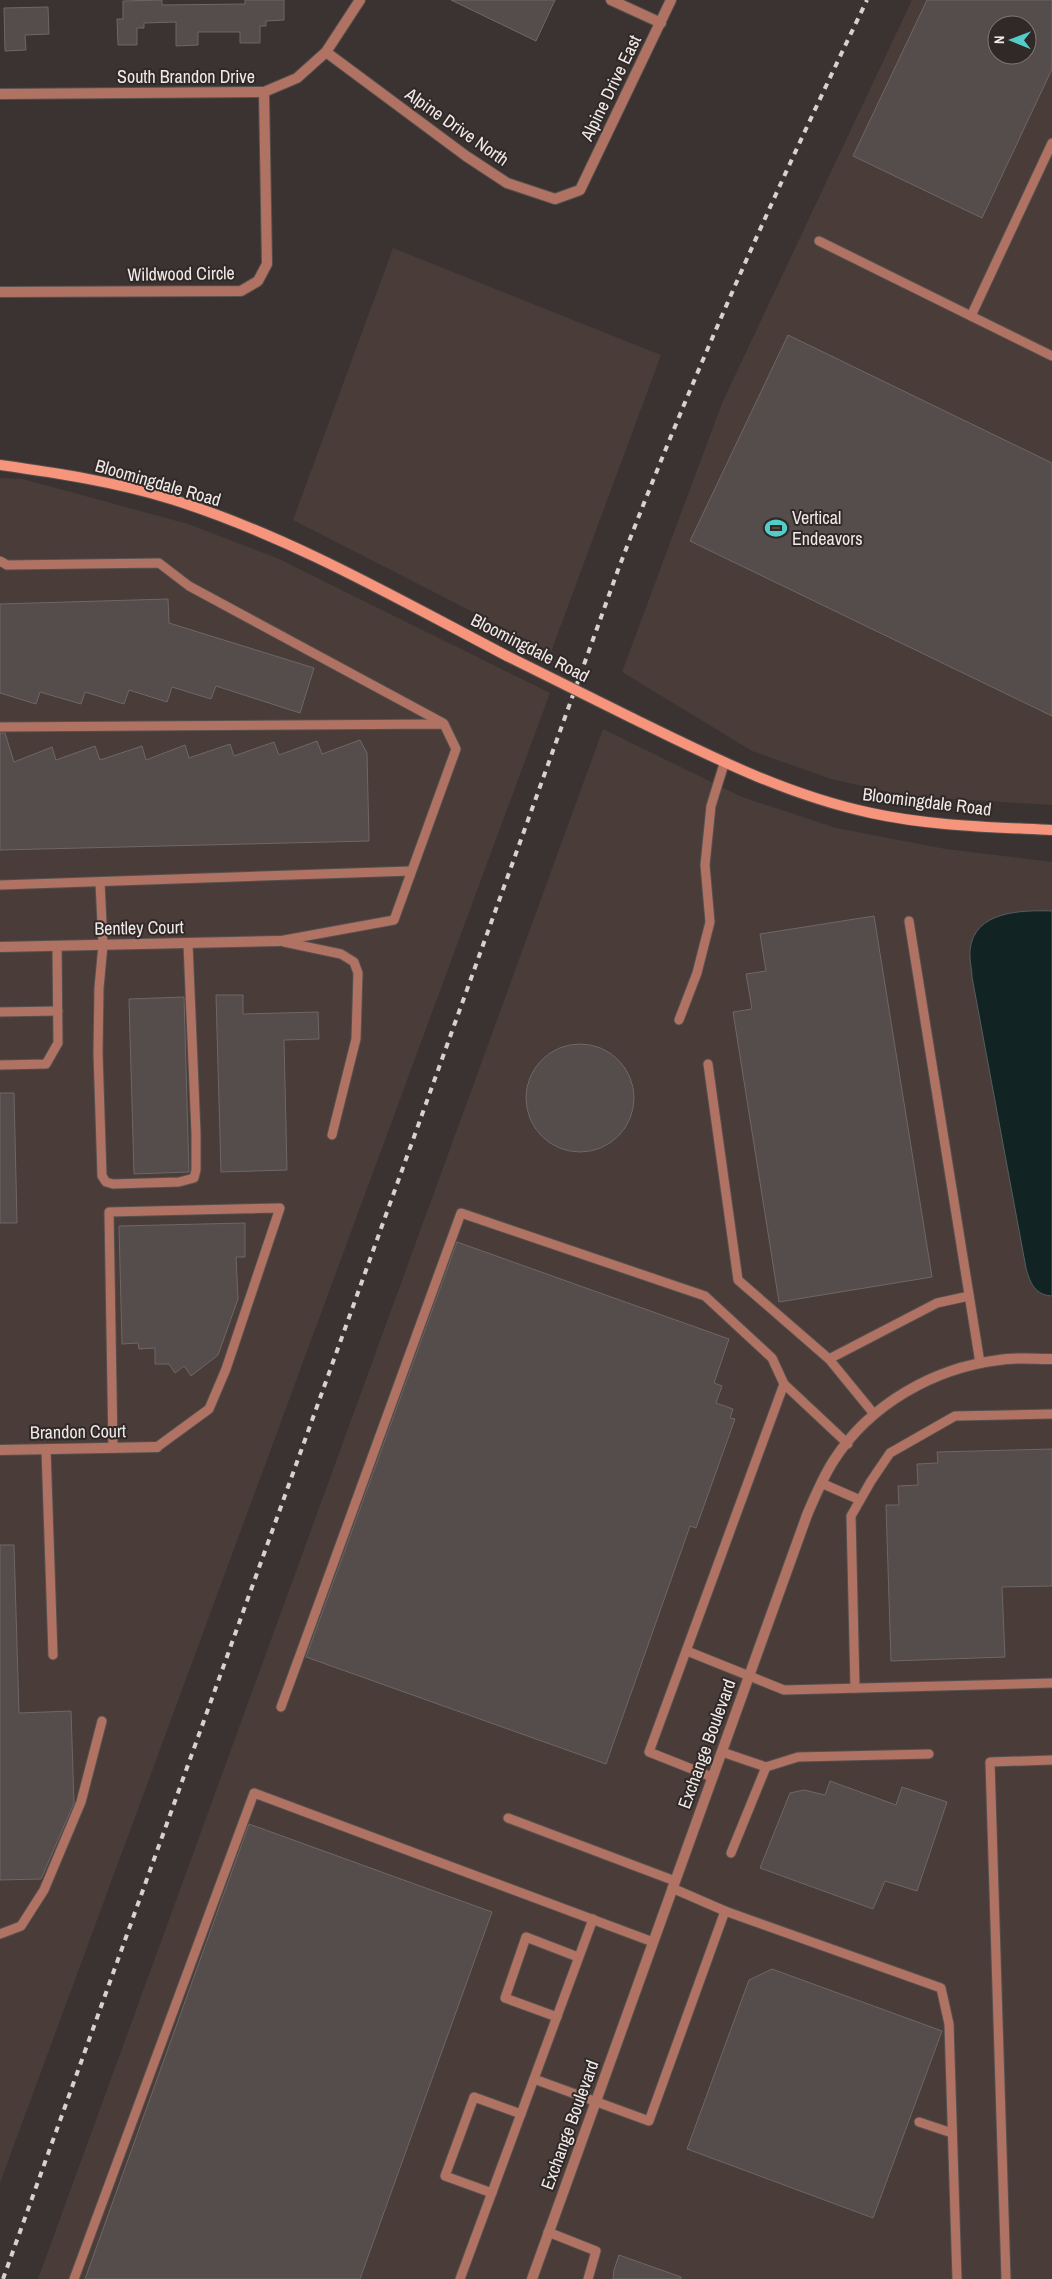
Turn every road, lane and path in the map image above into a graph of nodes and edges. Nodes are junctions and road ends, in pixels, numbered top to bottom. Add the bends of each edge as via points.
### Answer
1 (360, 0) edge
2 (611, 0) edge
3 (671, 0) edge
4 (660, 23) junction
5 (326, 52) junction
6 (264, 92) junction
7 (0, 94) edge
8 (1052, 143) edge
9 (580, 190) joint
10 (819, 240) dead end
11 (0, 292) edge
12 (971, 316) junction
13 (1052, 356) edge
14 (0, 465) edge
15 (0, 561) edge
16 (444, 724) junction
17 (0, 728) edge
18 (724, 764) junction
19 (1052, 830) edge
20 (411, 871) junction
21 (100, 882) junction
22 (0, 885) edge
23 (909, 921) dead end
24 (279, 941) junction
25 (188, 944) junction
26 (103, 945) junction
27 (57, 946) junction
28 (0, 947) edge
29 (0, 1012) edge
30 (58, 1012) junction
31 (679, 1020) dead end
32 (708, 1064) dead end
33 (0, 1065) edge
34 (332, 1135) dead end
35 (969, 1296) junction
36 (829, 1359) junction
37 (1052, 1359) edge
38 (980, 1363) junction
39 (784, 1384) junction
40 (874, 1414) junction
41 (1052, 1414) edge
42 (848, 1444) junction
43 (156, 1446) joint
44 (113, 1448) junction
45 (46, 1449) junction
46 (0, 1450) edge
47 (821, 1483) junction
48 (860, 1500) junction
49 (686, 1651) junction
50 (53, 1655) dead end
51 (748, 1677) junction
52 (1052, 1683) edge
53 (855, 1688) junction
54 (281, 1707) dead end
55 (102, 1721) dead end
56 (722, 1752) junction
57 (929, 1754) dead end
58 (1052, 1760) edge
59 (766, 1767) junction
60 (712, 1777) junction
61 (508, 1818) dead end
62 (731, 1853) dead end
63 (674, 1885) junction
64 (726, 1911) junction
65 (592, 1919) junction
66 (0, 1934) edge
67 (653, 1942) junction
68 (578, 1958) junction
69 (556, 2017) junction
70 (534, 2079) junction
71 (595, 2102) junction
72 (521, 2114) junction
73 (919, 2122) dead end
74 (952, 2132) junction
75 (492, 2193) junction
76 (548, 2232) junction
77 (74, 2279) edge
78 (460, 2279) edge
79 (532, 2279) edge
80 (588, 2279) edge
81 (957, 2279) edge
82 (1006, 2279) edge

1 - 5 street, South Brandon Drive
2 - 4 street
3 - 4 street, Alpine Drive East
4 - 9 street, Alpine Drive East
5 - 6 street, South Brandon Drive via 297,78
5 - 9 street, Alpine Drive North via 466,156 507,182 555,199
6 - 7 street, South Brandon Drive
6 - 11 street, Wildwood Circle via 267,264 258,281 241,291
8 - 12 lane
10 - 12 lane
12 - 13 lane
14 - 18 main road, Bloomingdale Road, bridge via 116,485 221,517 302,552
15 - 16 lane via 7,565 159,563 190,586
16 - 17 lane
16 - 20 lane via 456,749
18 - 19 main road, Bloomingdale Road via 795,792 873,814 972,826
18 - 31 lane via 711,806 705,865 710,922 697,973
20 - 21 lane
20 - 24 lane via 394,920
21 - 22 lane
21 - 26 lane
23 - 35 lane
24 - 25 street, Bentley Court
24 - 34 lane via 341,954 354,962 358,973 356,1039
25 - 26 street, Bentley Court
25 - 26 lane via 196,1170 194,1178 188,1180 139,1184 113,1184 102,1176 98,1053
26 - 27 street, Bentley Court
27 - 28 street, Bentley Court
27 - 30 lane
29 - 30 lane
30 - 33 lane via 58,1044 46,1064
32 - 36 lane via 738,1280
35 - 36 lane via 937,1303
35 - 38 lane
36 - 40 lane
37 - 38 street, Exchange Boulevard via 1000,1359
38 - 40 street, Exchange Boulevard via 919,1384
39 - 42 lane
39 - 49 lane
39 - 54 lane via 772,1358 705,1296 462,1213
40 - 42 street, Exchange Boulevard
41 - 48 lane via 955,1416 890,1453
42 - 47 street, Exchange Boulevard via 835,1458
43 - 44 street, Brandon Court
43 - 44 lane via 209,1409 226,1369 280,1208 109,1212
44 - 45 street, Brandon Court
45 - 46 street, Brandon Court
45 - 50 lane
47 - 48 lane
47 - 51 street, Exchange Boulevard
48 - 53 lane via 852,1516
49 - 51 lane
49 - 60 lane via 649,1752
51 - 53 lane via 784,1690
51 - 56 street, Exchange Boulevard
52 - 53 lane
55 - 66 lane via 81,1802 44,1890 21,1926
56 - 59 lane
56 - 60 street, Exchange Boulevard
57 - 59 lane via 798,1758
58 - 82 lane via 990,1762
59 - 62 lane
60 - 63 street, Exchange Boulevard
61 - 63 lane
63 - 64 lane
63 - 67 street, Exchange Boulevard
64 - 71 lane via 649,2122
64 - 74 lane via 942,1988 949,2024
65 - 67 lane
65 - 68 lane
65 - 77 lane via 254,1793
67 - 71 street, Exchange Boulevard
68 - 69 lane
68 - 69 lane via 526,1937 505,1998
69 - 70 lane
70 - 71 lane
70 - 72 lane
71 - 76 street, Exchange Boulevard
72 - 75 lane
72 - 75 lane via 474,2097 445,2176
73 - 74 lane
74 - 81 lane
75 - 78 lane
76 - 79 street, Exchange Boulevard
76 - 80 lane via 596,2251

